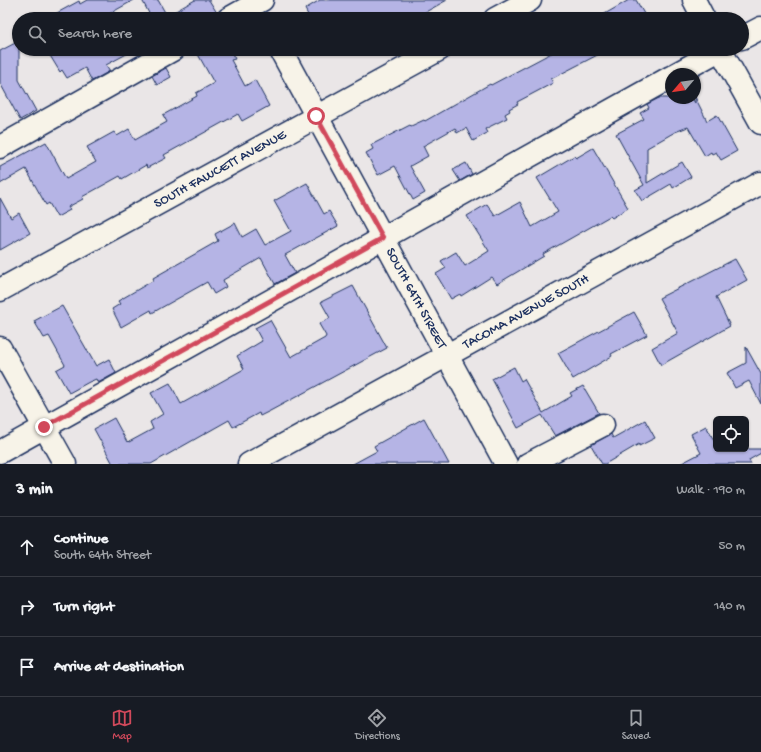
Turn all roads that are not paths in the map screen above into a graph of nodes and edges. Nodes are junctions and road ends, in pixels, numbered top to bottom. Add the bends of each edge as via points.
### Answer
1 (530, 0) edge
2 (694, 0) edge
3 (259, 6) edge
4 (245, 12) edge
5 (508, 12) edge
6 (700, 12) edge
7 (761, 28) edge
8 (749, 34) edge
9 (162, 56) edge
10 (284, 56) edge
11 (427, 56) edge
12 (708, 56) edge
13 (724, 56) edge
14 (687, 68) edge
15 (665, 80) edge
16 (316, 116) junction
17 (761, 123) edge
18 (0, 147) edge
19 (761, 183) edge
20 (383, 238) junction
21 (0, 290) edge
22 (0, 348) edge
23 (447, 355) junction
24 (602, 425) dead end
25 (44, 427) junction
26 (0, 452) edge
27 (65, 464) edge
28 (249, 464) edge
29 (506, 464) edge
30 (528, 464) edge

1 - 5 street
2 - 6 street
3 - 4 street
7 - 8 street
9 - 18 street
10 - 16 street, SOUTH 64TH STREET
11 - 16 street, SOUTH FAWCETT AVENUE
12 - 14 street
13 - 17 street
15 - 20 street
16 - 20 street, SOUTH 64TH STREET
16 - 21 street, SOUTH FAWCETT AVENUE
19 - 23 street, TACOMA AVENUE SOUTH
20 - 23 street, SOUTH 64TH STREET
20 - 25 street
22 - 25 street
23 - 28 street, TACOMA AVENUE SOUTH
23 - 29 street, SOUTH 64TH STREET
24 - 30 street
25 - 26 street
25 - 27 street

